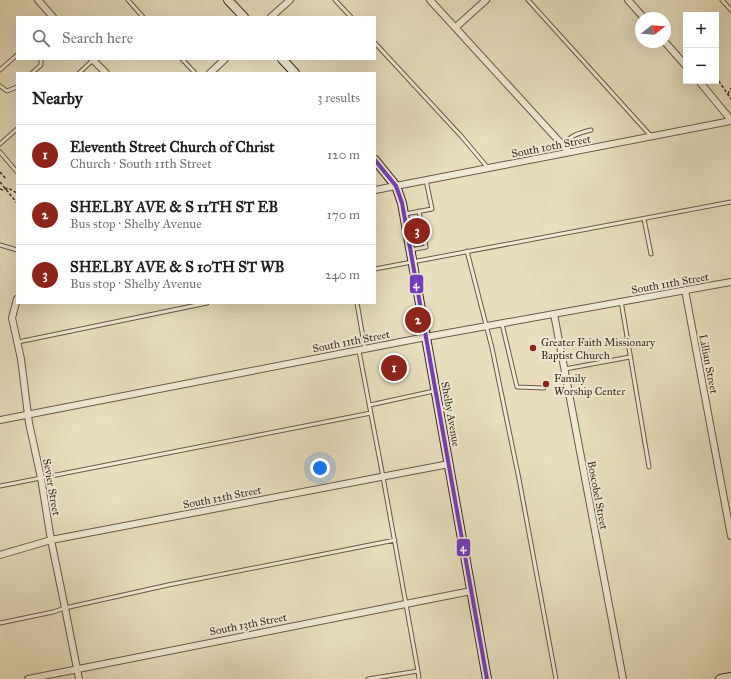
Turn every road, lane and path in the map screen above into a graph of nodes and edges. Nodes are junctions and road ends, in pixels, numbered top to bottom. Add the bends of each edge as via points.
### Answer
1 (38, 0) edge
2 (128, 0) edge
3 (228, 0) edge
4 (290, 0) edge
5 (335, 0) edge
6 (430, 0) edge
7 (486, 0) edge
8 (528, 0) edge
9 (628, 0) edge
10 (722, 0) edge
11 (731, 10) edge
12 (639, 12) edge
13 (52, 16) edge
14 (142, 16) edge
15 (243, 16) edge
16 (272, 16) edge
17 (350, 16) edge
18 (456, 27) junction
19 (376, 44) edge
20 (670, 48) edge
21 (16, 56) edge
22 (41, 60) edge
23 (92, 60) edge
24 (94, 60) edge
25 (183, 60) edge
26 (224, 60) edge
27 (283, 60) edge
28 (683, 63) edge
29 (0, 70) edge
30 (33, 72) edge
31 (80, 72) edge
32 (105, 72) edge
33 (194, 72) edge
34 (211, 72) edge
35 (294, 72) edge
36 (719, 81) edge
37 (702, 84) edge
38 (0, 86) edge
39 (16, 88) edge
40 (731, 88) edge
41 (728, 94) junction
42 (731, 99) edge
43 (731, 120) edge
44 (16, 130) edge
45 (591, 130) dead end
46 (651, 136) junction
47 (0, 144) edge
48 (563, 145) junction
49 (0, 152) edge
50 (570, 152) junction
51 (376, 161) edge
52 (488, 168) junction
53 (16, 171) edge
54 (0, 172) edge
55 (6, 179) dead end
56 (426, 180) junction
57 (0, 182) edge
58 (396, 186) junction
59 (0, 189) edge
60 (6, 189) junction
61 (376, 190) edge
62 (16, 192) edge
63 (16, 202) edge
64 (731, 202) edge
65 (419, 211) junction
66 (404, 214) junction
67 (644, 219) junction
68 (0, 245) edge
69 (16, 250) edge
70 (410, 250) junction
71 (467, 251) junction
72 (651, 254) dead end
73 (412, 262) junction
74 (376, 269) edge
75 (731, 282) edge
76 (685, 290) junction
77 (621, 302) junction
78 (16, 303) edge
79 (202, 304) edge
80 (357, 304) edge
81 (554, 314) junction
82 (502, 324) junction
83 (487, 326) junction
84 (426, 337) junction
85 (18, 342) junction
86 (362, 349) junction
87 (630, 357) junction
88 (564, 369) junction
89 (544, 388) dead end
90 (436, 391) junction
91 (370, 405) junction
92 (371, 413) junction
93 (28, 414) junction
94 (0, 420) edge
95 (449, 464) junction
96 (649, 467) dead end
97 (384, 476) junction
98 (41, 478) junction
99 (0, 486) edge
100 (731, 536) edge
101 (51, 540) junction
102 (395, 540) junction
103 (0, 555) edge
104 (471, 591) junction
105 (406, 604) junction
106 (66, 608) junction
107 (0, 623) edge
108 (77, 669) junction
109 (418, 671) junction
110 (28, 679) edge
111 (79, 679) edge
112 (368, 679) edge
113 (419, 679) edge
114 (487, 679) edge
115 (556, 679) edge
116 (623, 679) edge

1 - 13 street
2 - 14 lane
3 - 15 street
4 - 16 street
5 - 17 lane
6 - 18 street
7 - 18 street
8 - 46 lane
9 - 12 street
10 - 11 lane
18 - 48 street
19 - 52 lane
20 - 28 street
21 - 29 lane
22 - 30 lane via 41,65
23 - 31 lane
24 - 32 street
25 - 33 lane
26 - 34 street
27 - 35 street
36 - 41 path
37 - 43 street
38 - 39 lane via 7,92
40 - 41 path
41 - 42 path
43 - 46 street, South 10th Street
44 - 47 lane
45 - 48 lane via 574,135
46 - 50 street, South 10th Street
48 - 50 street
49 - 53 lane
50 - 52 street, South 10th Street
51 - 58 street, Shelby Avenue
52 - 56 street, South 10th Street
54 - 55 path
56 - 58 street, South 10th Street
56 - 65 lane via 432,208
57 - 60 path
58 - 61 street, South 10th Street
58 - 66 street, Shelby Avenue
59 - 60 path
60 - 62 path
60 - 63 path
64 - 67 lane
65 - 66 lane
65 - 70 lane via 426,247
66 - 70 street, Shelby Avenue
67 - 71 lane
67 - 72 lane
68 - 69 lane
70 - 73 street, Shelby Avenue
71 - 73 lane
71 - 83 lane
73 - 74 lane
73 - 84 street, Shelby Avenue
75 - 76 street, South 11th Street
76 - 77 street, South 11th Street
76 - 100 street, Lillian Street
77 - 81 street, South 11th Street
77 - 87 lane
78 - 85 street, Sevier Street via 12,318
79 - 85 lane
80 - 86 lane
81 - 82 street, South 11th Street
81 - 88 street, Boscobel Street
82 - 83 street, South 11th Street
82 - 89 lane via 516,387
83 - 84 street, South 11th Street
83 - 115 lane
84 - 86 street, South 11th Street
84 - 90 street, Shelby Avenue
85 - 93 street, Sevier Street
86 - 91 lane
86 - 93 street, South 11th Street
87 - 88 lane
87 - 96 lane
88 - 116 street, Boscobel Street
90 - 91 lane
90 - 95 street, Shelby Avenue
91 - 92 lane
92 - 97 lane
92 - 98 lane
93 - 94 street, South 11th Street
93 - 98 street, Sevier Street
95 - 97 street, South 12th Street
95 - 104 street, Shelby Avenue
97 - 101 street, South 12th Street
97 - 102 lane
98 - 99 lane
98 - 101 street, Sevier Street
101 - 103 street, South 12th Street
101 - 106 street, Sevier Street
102 - 105 lane
102 - 106 lane
104 - 105 street, South 13th Street
104 - 114 street, Shelby Avenue
105 - 108 street, South 13th Street
105 - 109 lane
106 - 107 lane
106 - 108 street, Sevier Street
108 - 110 street, South 13th Street
108 - 111 street, Sevier Street
109 - 112 lane
109 - 113 lane

